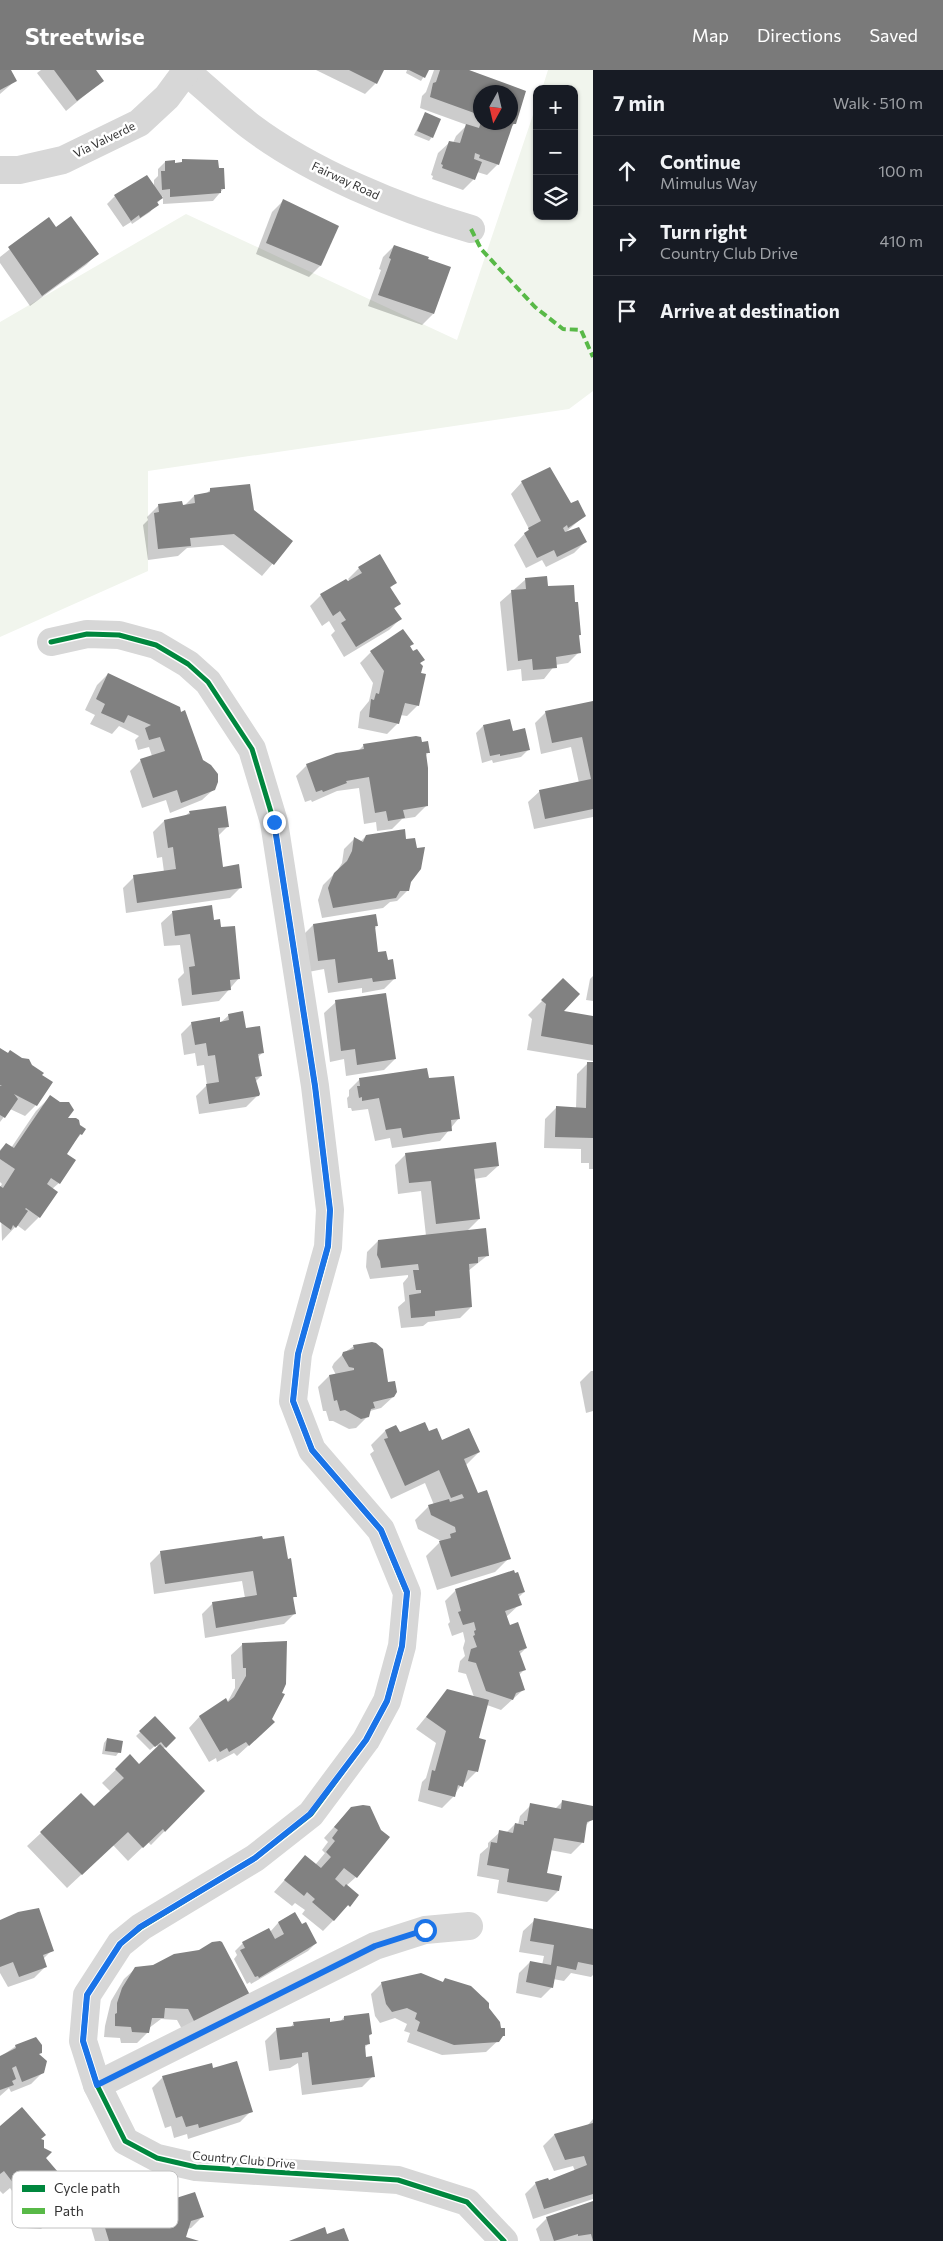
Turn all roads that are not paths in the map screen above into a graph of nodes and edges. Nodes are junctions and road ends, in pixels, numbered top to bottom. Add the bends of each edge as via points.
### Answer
1 (187, 71) edge
2 (0, 170) edge
3 (471, 229) dead end
4 (51, 642) dead end
5 (468, 1926) dead end
6 (97, 2085) junction
7 (504, 2241) edge

1 - 2 street, Via Valverde via 167,97 139,122 63,160 19,170
1 - 3 street, Fairway Road via 251,127 318,169 422,215
4 - 6 street, Country Club Drive via 87,634 120,635 156,645 188,664 208,682 252,749 274,822 315,1086 330,1210 328,1246 298,1354 293,1401 312,1450 381,1530 407,1592 402,1646 387,1701 366,1740 310,1814 255,1858 140,1927 120,1944 87,1995 83,2041
5 - 6 street via 425,1930 375,1946
6 - 7 street, Country Club Drive via 125,2141 158,2158 196,2167 398,2180 467,2202

